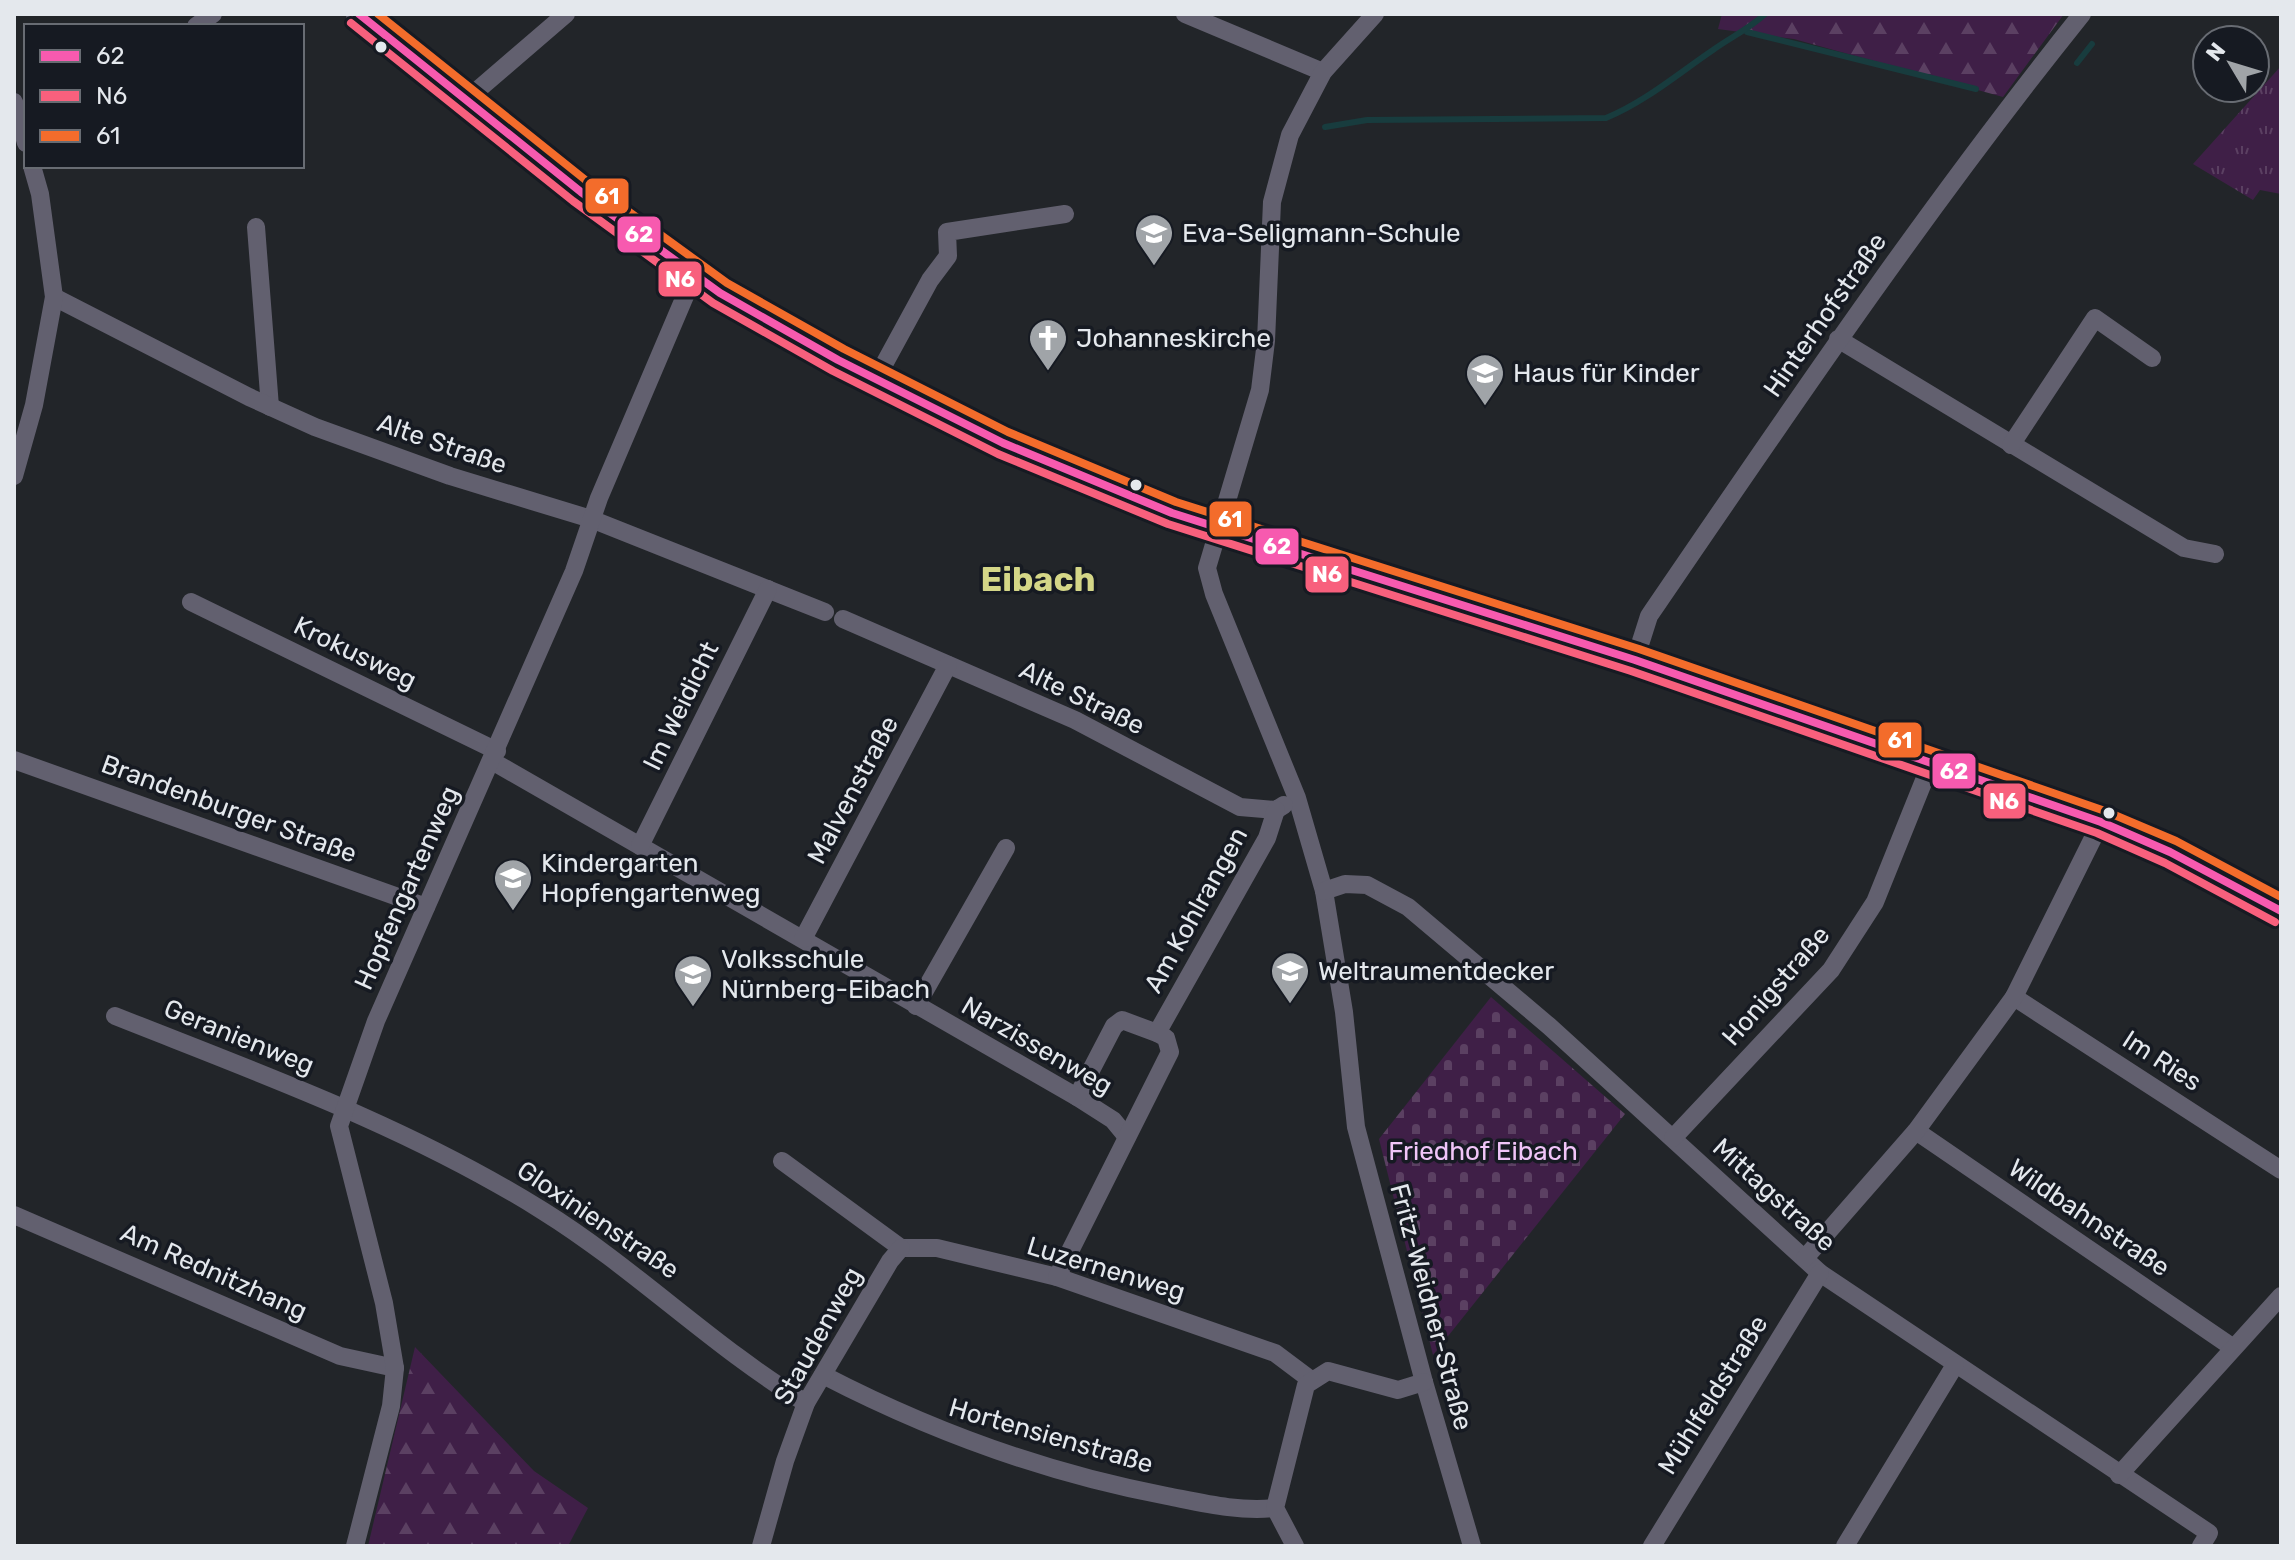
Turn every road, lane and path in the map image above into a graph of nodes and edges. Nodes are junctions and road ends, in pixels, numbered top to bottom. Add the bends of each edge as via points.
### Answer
1 (359, 14) edge
2 (566, 14) edge
3 (1185, 14) edge
4 (1375, 14) edge
5 (2082, 14) edge
6 (1323, 72) junction
7 (466, 100) junction
8 (17, 103) edge
9 (24, 134) edge
10 (33, 168) edge
11 (1065, 214) dead end
12 (256, 227) dead end
13 (694, 275) junction
14 (54, 297) junction
15 (1838, 339) junction
16 (2152, 358) dead end
17 (876, 379) junction
18 (270, 407) junction
19 (2011, 445) junction
20 (14, 476) edge
21 (591, 519) junction
22 (1217, 528) junction
23 (2215, 554) dead end
24 (768, 589) junction
25 (191, 602) dead end
26 (825, 612) dead end
27 (843, 619) dead end
28 (1635, 660) junction
29 (948, 665) junction
30 (494, 756) junction
31 (14, 760) edge
32 (1931, 763) junction
33 (1297, 798) junction
34 (1276, 810) junction
35 (2101, 822) junction
36 (640, 846) junction
37 (1006, 848) dead end
38 (1324, 891) junction
39 (426, 907) junction
40 (2281, 911) edge
41 (803, 939) junction
42 (2014, 997) junction
43 (916, 1006) junction
44 (115, 1016) dead end
45 (1157, 1033) junction
46 (1077, 1097) junction
47 (344, 1106) junction
48 (1916, 1131) junction
49 (1127, 1137) junction
50 (1673, 1138) junction
51 (782, 1161) dead end
52 (2281, 1170) edge
53 (14, 1215) edge
54 (901, 1248) junction
55 (1805, 1258) junction
56 (1820, 1273) junction
57 (1057, 1277) junction
58 (2281, 1296) edge
59 (2232, 1347) junction
60 (1955, 1365) junction
61 (395, 1368) junction
62 (823, 1375) junction
63 (1311, 1380) junction
64 (1424, 1382) junction
65 (806, 1403) junction
66 (2119, 1475) junction
67 (1275, 1508) junction
68 (2205, 1540) edge
69 (355, 1546) edge
70 (761, 1546) edge
71 (1295, 1546) edge
72 (1472, 1546) edge
73 (1652, 1546) edge
74 (1845, 1546) edge

1 - 7 main road
2 - 7 street
3 - 6 street
4 - 6 street, Fritz-Weidner-Straße
5 - 15 street, Hinterhofstraße via 1994,123
6 - 22 street, Fritz-Weidner-Straße via 1290,135 1272,202 1260,390
7 - 13 main road
8 - 9 street
10 - 14 street
11 - 17 street via 947,232 948,256
12 - 18 street
13 - 17 main road
13 - 21 street, Hopfengartenweg
14 - 18 street, Alte Straße
14 - 20 street via 34,405
15 - 19 street
15 - 28 street, Hinterhofstraße via 1649,616
16 - 19 street via 2095,318
17 - 22 main road via 1056,466
18 - 21 street, Alte Straße via 450,476
19 - 23 street via 2184,548
21 - 24 street, Alte Straße
21 - 30 street, Hopfengartenweg
22 - 28 main road
22 - 33 street, Fritz-Weidner-Straße via 1209,577
24 - 26 street, Alte Straße
24 - 36 street, Im Weidicht
25 - 30 street, Krokusweg
27 - 29 street, Alte Straße
28 - 32 main road
29 - 34 street, Alte Straße via 1075,720 1240,807
29 - 41 street, Malvenstraße
30 - 36 street, Narzissenweg
30 - 39 street, Hopfengartenweg
31 - 39 street, Brandenburger Straße
32 - 35 main road
32 - 50 street, Honigstraße via 1875,902 1831,970
33 - 34 street
33 - 38 street, Fritz-Weidner-Straße
34 - 45 street, Am Kohlrangen via 1267,838
35 - 40 main road
35 - 42 street
36 - 41 street, Narzissenweg
37 - 43 street
38 - 50 street, Mittagstraße via 1345,884 1367,885 1408,907
38 - 64 street, Fritz-Weidner-Straße via 1356,1127
39 - 47 street, Hopfengartenweg
41 - 43 street, Narzissenweg
42 - 48 street
42 - 52 street, Im Ries
43 - 46 street, Narzissenweg
44 - 47 street, Geranienweg
45 - 46 street, Am Kohlrangen via 1130,1021 1114,1026
45 - 49 street, Am Kohlrangen via 1166,1038 1170,1052
46 - 49 street, Narzissenweg via 1113,1120
47 - 61 street, Hopfengartenweg via 339,1126
47 - 65 street, Gloxinienstraße via 485,1175 546,1212 660,1293 758,1374
48 - 55 street
48 - 59 street, Wildbahnstraße
49 - 57 street, Am Kohlrangen
50 - 55 street, Mittagstraße
51 - 54 street
53 - 61 street, Am Rednitzhang via 340,1356
54 - 57 street, Luzernenweg via 937,1248
54 - 62 street, Staudenweg
55 - 56 street, Mittagstraße
56 - 60 street, Mittagstraße
56 - 73 street, Mühlfeldstraße
57 - 63 street, Luzernenweg via 1275,1353
58 - 59 street
59 - 66 street
60 - 66 street, Mittagstraße
60 - 74 street
61 - 69 street, Hopfengartenweg via 391,1406
62 - 65 street, Staudenweg
62 - 67 street, Hortensienstraße via 912,1420 1036,1464 1219,1506
63 - 64 street via 1328,1371 1398,1390
63 - 67 street via 1303,1392
64 - 72 street, Fritz-Weidner-Straße
65 - 70 street, Staudenweg
66 - 68 street, Mittagstraße
67 - 71 street

